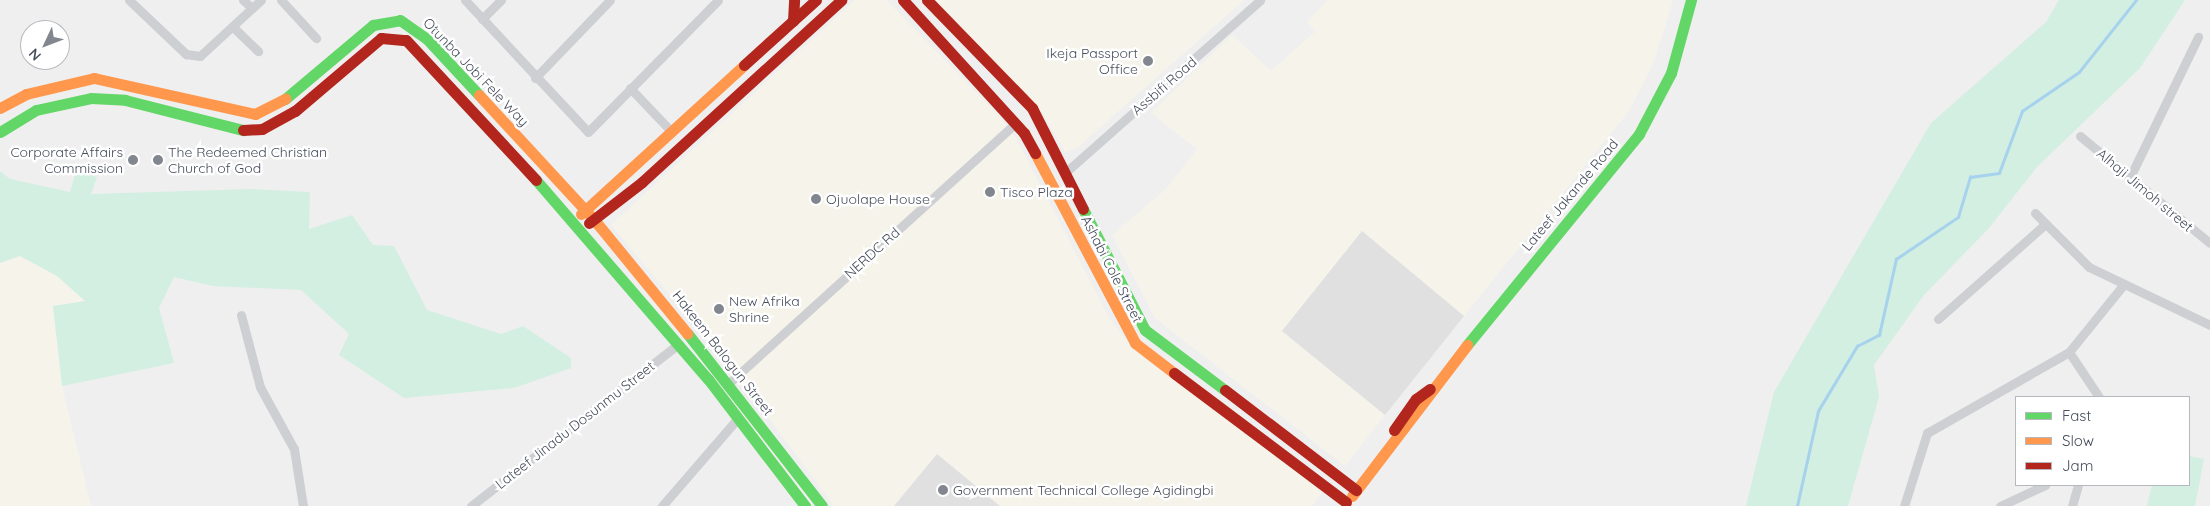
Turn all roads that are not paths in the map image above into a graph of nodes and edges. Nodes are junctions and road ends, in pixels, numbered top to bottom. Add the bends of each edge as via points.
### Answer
1 (129, 0) edge
2 (243, 0) edge
3 (261, 0) edge
4 (281, 0) edge
5 (465, 0) edge
6 (501, 0) edge
7 (610, 0) edge
8 (718, 0) edge
9 (794, 0) edge
10 (816, 0) edge
11 (841, 0) edge
12 (903, 0) edge
13 (926, 0) edge
14 (1260, 0) edge
15 (1691, 0) edge
16 (252, 8) junction
17 (913, 11) junction
18 (482, 20) junction
19 (793, 22) junction
20 (233, 27) junction
21 (2198, 37) dead end
22 (316, 38) dead end
23 (258, 52) dead end
24 (309, 77) junction
25 (536, 78) junction
26 (630, 88) junction
27 (320, 89) junction
28 (0, 108) edge
29 (1016, 123) junction
30 (670, 130) junction
31 (0, 132) edge
32 (2080, 136) dead end
33 (628, 167) junction
34 (1067, 171) junction
35 (2130, 177) junction
36 (642, 182) junction
37 (583, 208) junction
38 (2035, 213) dead end
39 (596, 222) junction
40 (577, 224) junction
41 (2043, 226) junction
42 (2210, 243) edge
43 (2124, 284) junction
44 (240, 315) dead end
45 (1938, 319) dead end
46 (2210, 325) edge
47 (678, 344) junction
48 (2069, 352) junction
49 (729, 383) junction
50 (2098, 396) edge
51 (738, 418) junction
52 (1307, 454) junction
53 (1297, 467) junction
54 (797, 472) junction
55 (785, 480) junction
56 (2043, 486) edge
57 (2078, 486) edge
58 (1352, 488) junction
59 (1340, 503) edge
60 (303, 506) edge
61 (471, 506) edge
62 (662, 506) edge
63 (805, 506) edge
64 (822, 506) edge
65 (1904, 506) edge
66 (2000, 506) edge
67 (2072, 506) edge

1 - 20 street via 192,55 206,52
2 - 16 street
3 - 16 street
4 - 22 street
5 - 18 street
6 - 18 street
7 - 25 street
8 - 26 street
9 - 19 street
10 - 19 street
11 - 36 street
12 - 17 street, Ashabi Cole Street
13 - 17 street
13 - 34 street, Ashabi Cole Street via 1032,108
14 - 34 street, Assbifi Road
15 - 58 street, Lateef Jakande Road via 1671,73 1639,134
16 - 20 street
17 - 29 street, Ashabi Cole Street
18 - 25 street
19 - 30 street
20 - 23 street
21 - 35 street
24 - 27 street
24 - 28 street, Otunba Jobi Fele Way via 269,110 255,114 127,82 94,78 26,94
24 - 37 street, Otunba Jobi Fele Way via 372,24 400,20 427,39
25 - 26 street via 588,132
26 - 30 street
27 - 31 street, Otunba Jobi Fele Way via 278,123 262,129 238,130 126,100 91,98 36,110
27 - 40 street, Otunba Jobi Fele Way via 381,38 406,40
29 - 49 street, NERDC Rd
29 - 53 street, Ashabi Cole Street via 1135,343
30 - 33 street
32 - 35 street, Alhaji Jimoh street
33 - 36 street
33 - 37 street
34 - 52 street, Ashabi Cole Street via 1145,330
35 - 42 street, Alhaji Jimoh street
36 - 39 street
37 - 39 street, Otunba Jobi Fele Way
37 - 40 street
38 - 41 street
39 - 40 street
39 - 49 street, Hakeem Balogun Street
40 - 47 street, Hakeem Balogun Street
41 - 43 street via 2088,267
41 - 45 street
43 - 46 street
43 - 48 street
44 - 60 street via 260,387 294,449
47 - 51 street, Hakeem Balogun Street
47 - 61 street, Lateef Jinadu Dosunmu Street
48 - 50 street
48 - 65 street via 1927,433
49 - 54 street, Hakeem Balogun Street
51 - 55 street, Hakeem Balogun Street
51 - 62 street, Hakeem Balogun Street
52 - 53 street
52 - 58 street, Ashabi Cole Street
53 - 59 street, Ashabi Cole Street
54 - 55 street
54 - 64 street, Hakeem Balogun Street
55 - 63 street, Hakeem Balogun Street
56 - 66 street
57 - 67 street
58 - 59 street, Lateef Jakande Road

